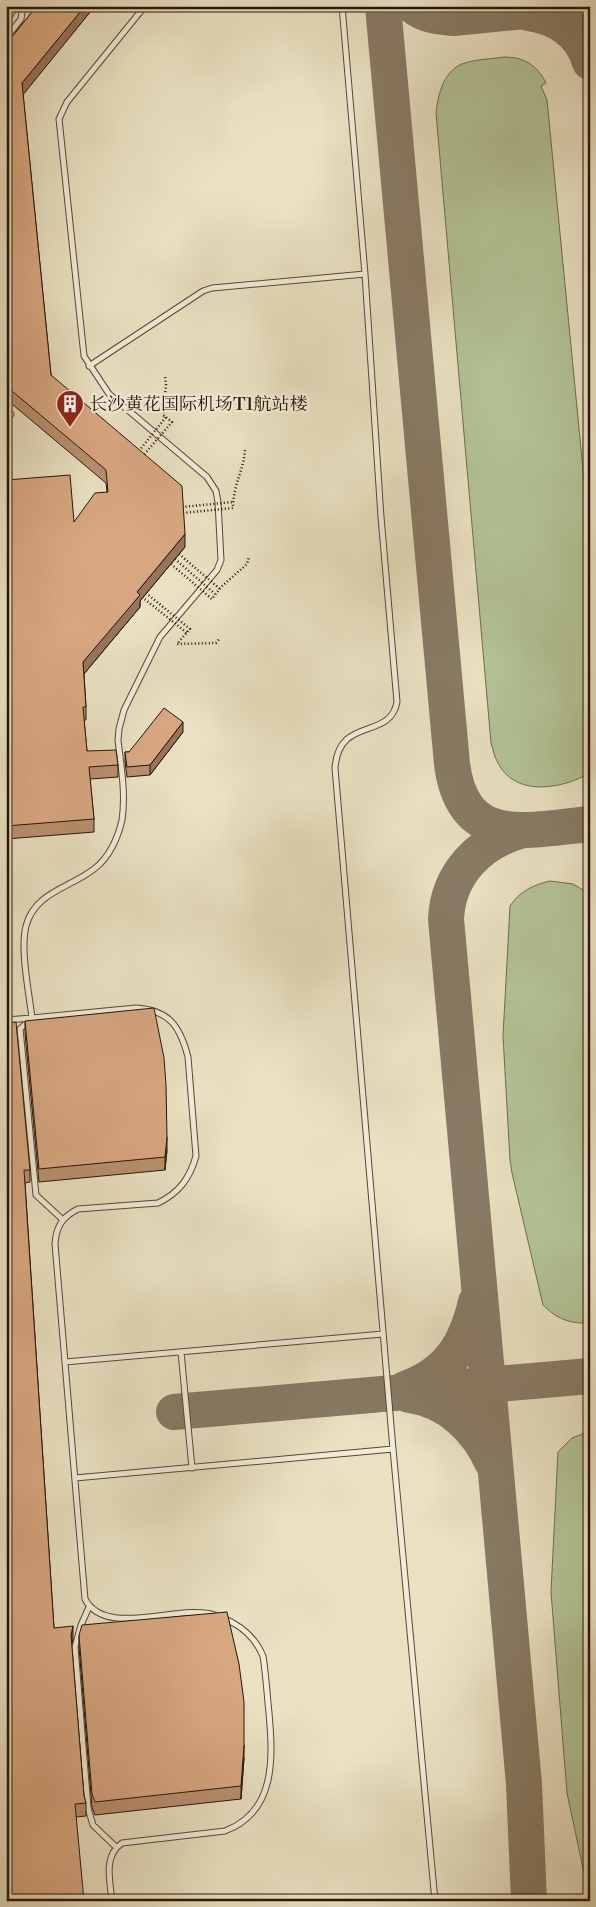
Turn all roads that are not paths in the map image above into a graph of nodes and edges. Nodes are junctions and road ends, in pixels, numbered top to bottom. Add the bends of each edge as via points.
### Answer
1 (16, 6) edge
2 (23, 6) edge
3 (145, 6) edge
4 (342, 6) edge
5 (6, 22) edge
6 (6, 38) edge
7 (365, 274) junction
8 (89, 366) junction
9 (32, 1018) junction
10 (6, 1020) edge
11 (62, 1219) junction
12 (383, 1334) junction
13 (182, 1352) junction
14 (65, 1362) junction
15 (393, 1449) junction
16 (192, 1468) junction
17 (75, 1478) junction
18 (89, 1607) junction
19 (116, 1847) junction
20 (112, 1901) edge
21 (435, 1901) edge

1 - 5 lane
2 - 6 lane via 21,19
3 - 8 lane via 67,102 60,119 84,356
4 - 7 lane
7 - 8 lane via 226,285 203,291
7 - 12 lane via 397,702 393,715 383,724 357,733 341,746 335,768
8 - 9 lane via 109,394 212,483 218,502 222,554 217,570 160,637 120,720 118,740 123,809 115,842 96,868 46,896 31,913 26,925 24,949
9 - 10 lane
9 - 11 lane via 20,1029 36,1195
9 - 11 lane via 149,1008 172,1020 180,1031 188,1057 196,1156 186,1182 169,1198 158,1203 78,1209
11 - 14 lane via 56,1244
12 - 13 lane
12 - 15 lane
13 - 14 lane
13 - 16 lane
14 - 17 lane
15 - 16 lane
15 - 21 lane
16 - 17 lane
17 - 18 lane via 84,1591
18 - 19 lane via 75,1647 88,1808 93,1825
18 - 19 lane via 103,1616 115,1618 208,1613 242,1628 259,1645 264,1663 271,1768 264,1794 251,1813 236,1827 225,1831 122,1842
19 - 20 lane via 109,1859

